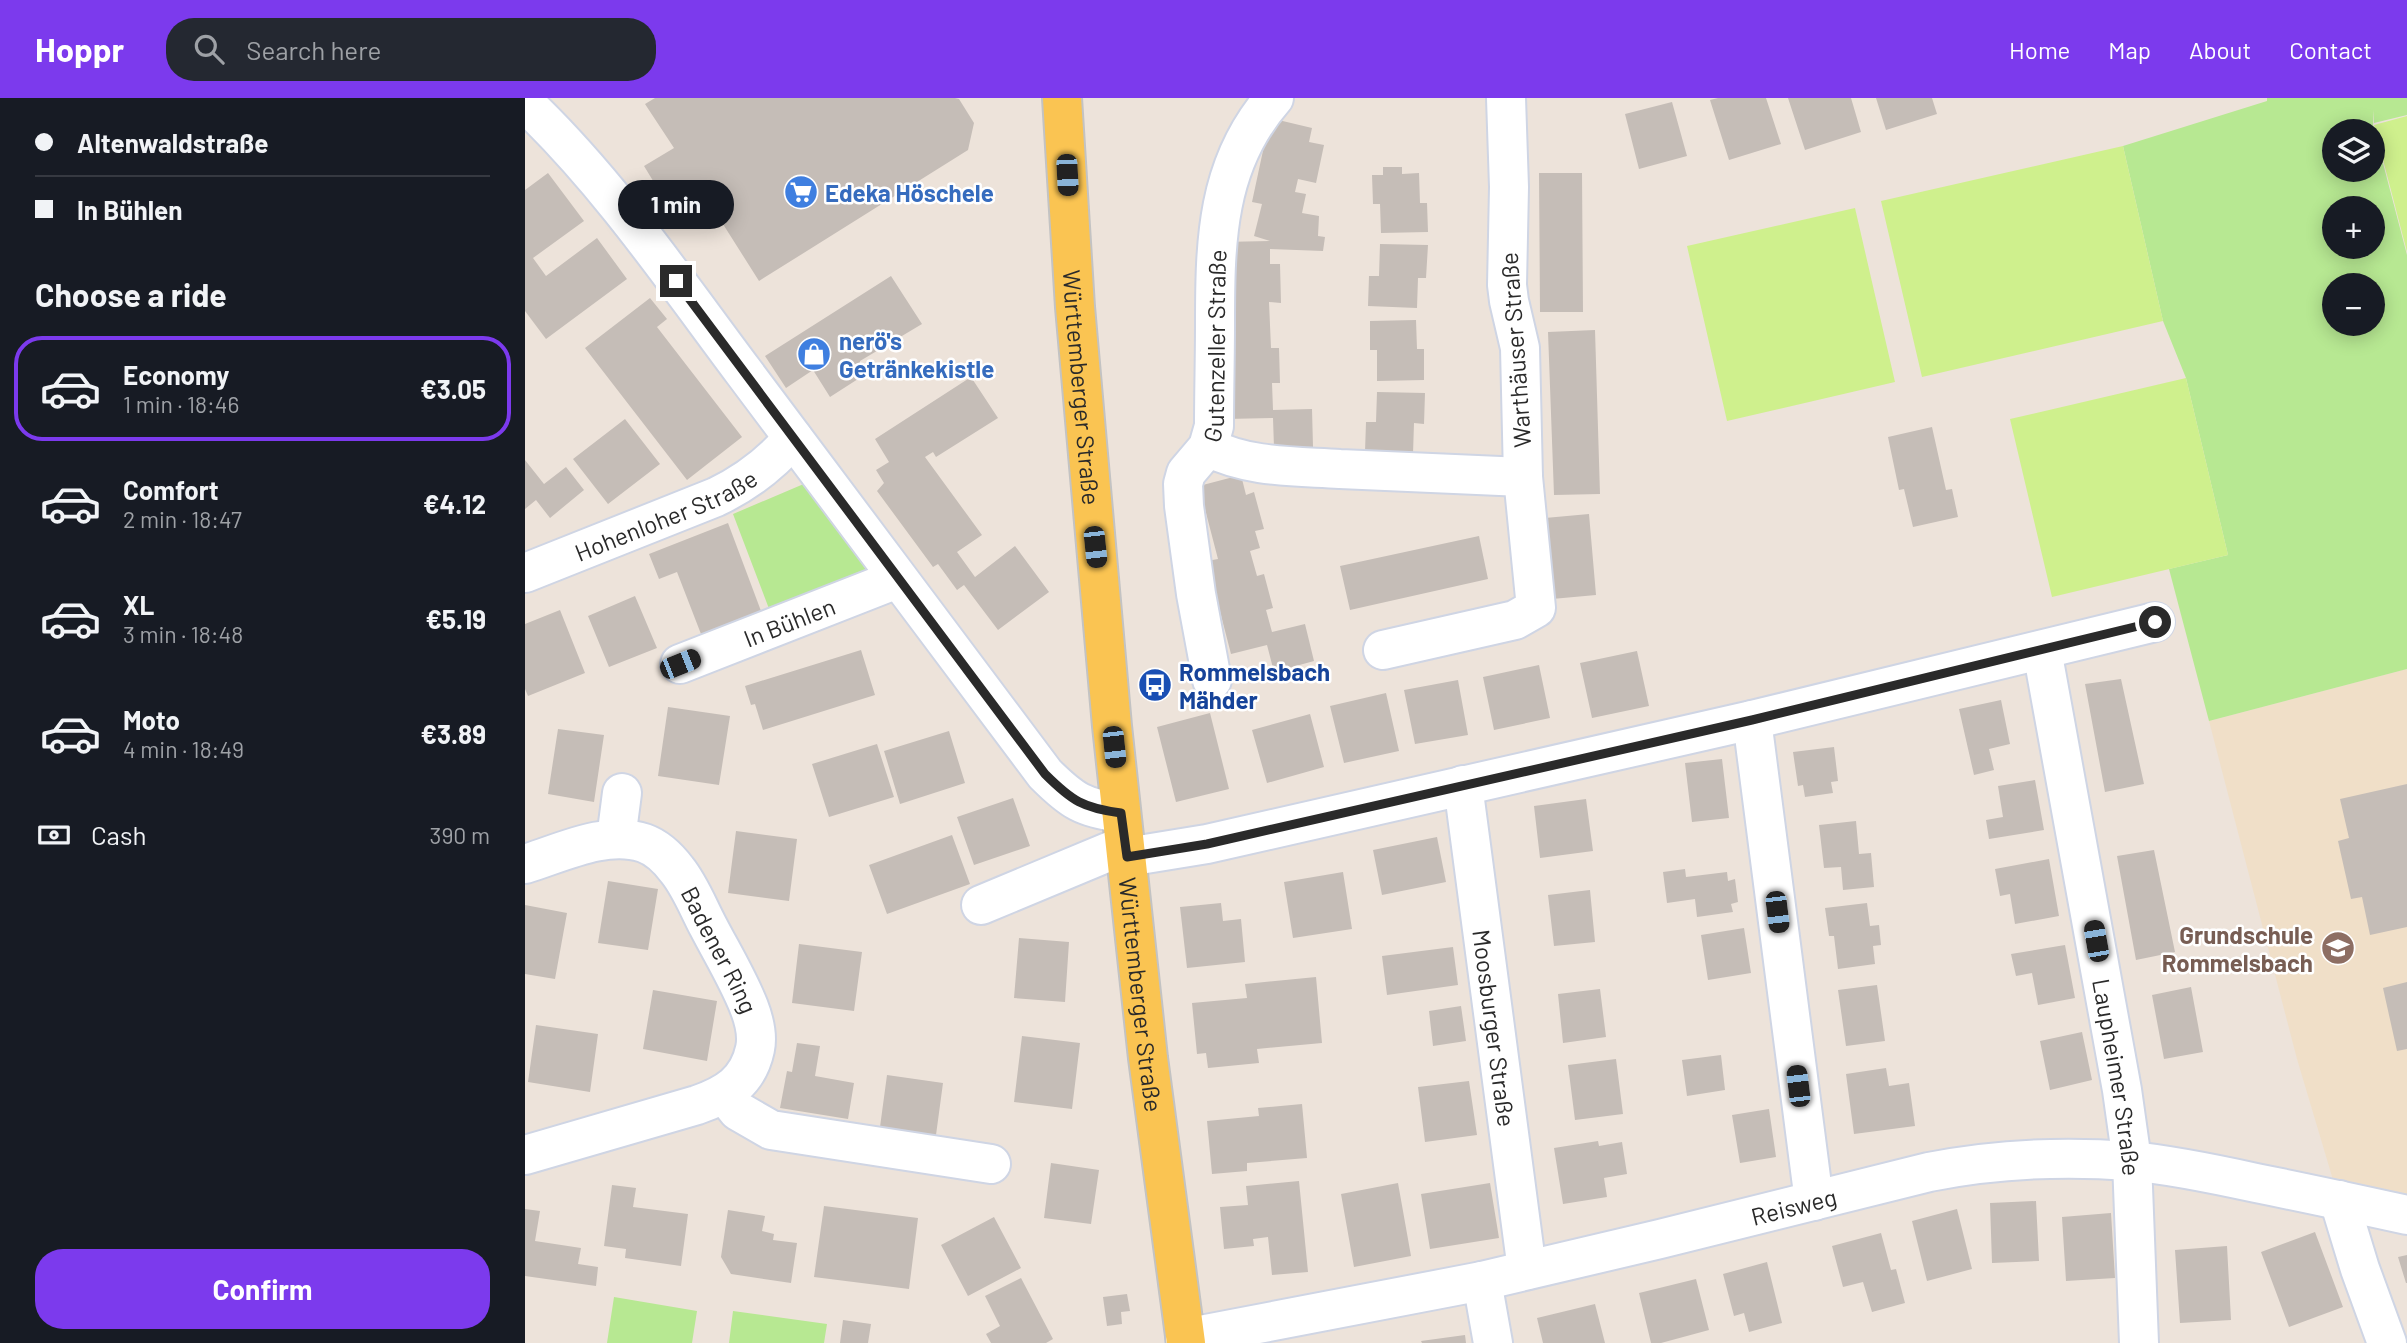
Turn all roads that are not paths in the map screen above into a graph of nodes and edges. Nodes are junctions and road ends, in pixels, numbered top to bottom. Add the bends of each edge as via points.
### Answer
1 (1062, 98) edge
2 (1274, 98) edge
3 (1506, 98) edge
4 (525, 103) edge
5 (793, 438) junction
6 (1207, 447) junction
7 (1523, 477) junction
8 (525, 573) edge
9 (897, 579) junction
10 (2155, 622) dead end
11 (1383, 650) dead end
12 (2042, 650) junction
13 (680, 664) dead end
14 (1212, 680) dead end
15 (1752, 720) junction
16 (1463, 785) junction
17 (622, 793) dead end
18 (1124, 838) junction
19 (615, 839) junction
20 (525, 864) edge
21 (981, 905) dead end
22 (725, 1095) junction
23 (525, 1155) edge
24 (2132, 1161) junction
25 (991, 1164) dead end
26 (2339, 1200) junction
27 (1814, 1201) junction
28 (2407, 1215) edge
29 (1527, 1270) junction
30 (1482, 1281) junction
31 (1185, 1340) edge
32 (1493, 1343) edge
33 (2139, 1343) edge
34 (2387, 1343) edge

1 - 18 main road, Württemberger Straße via 1086,444
2 - 6 street, Gutenzeller Straße via 1243,143 1219,222 1214,426
3 - 7 street, Warthäuser Straße via 1507,285 1520,348
4 - 5 street via 592,174
5 - 8 street, Hohenloher Straße via 777,457 740,485
5 - 9 street
6 - 7 street, Warthäuser Straße via 1243,461 1286,466
6 - 14 street, Gutenzeller Straße via 1183,484
7 - 11 street, Warthäuser Straße via 1536,608 1515,620
9 - 13 street, In Bühlen
9 - 18 street via 1045,774
10 - 12 street
12 - 15 street
12 - 24 street, Laupheimer Straße
15 - 16 street
15 - 27 street
16 - 18 street via 1207,844
16 - 29 street, Moosburger Straße
17 - 19 street
18 - 21 street
18 - 31 main road, Württemberger Straße
19 - 20 street, Badener Ring
19 - 22 street, Badener Ring via 646,844 673,865 749,1007 756,1047 744,1074
22 - 23 street
22 - 25 street via 738,1111 771,1130
24 - 26 street, Reisweg
24 - 27 street, Reisweg via 2047,1159 1962,1165
24 - 33 street, Laupheimer Straße
26 - 28 street, Reisweg
26 - 34 street
27 - 29 street, Reisweg
29 - 30 street, Reisweg
30 - 31 street, Reisweg
30 - 32 street

